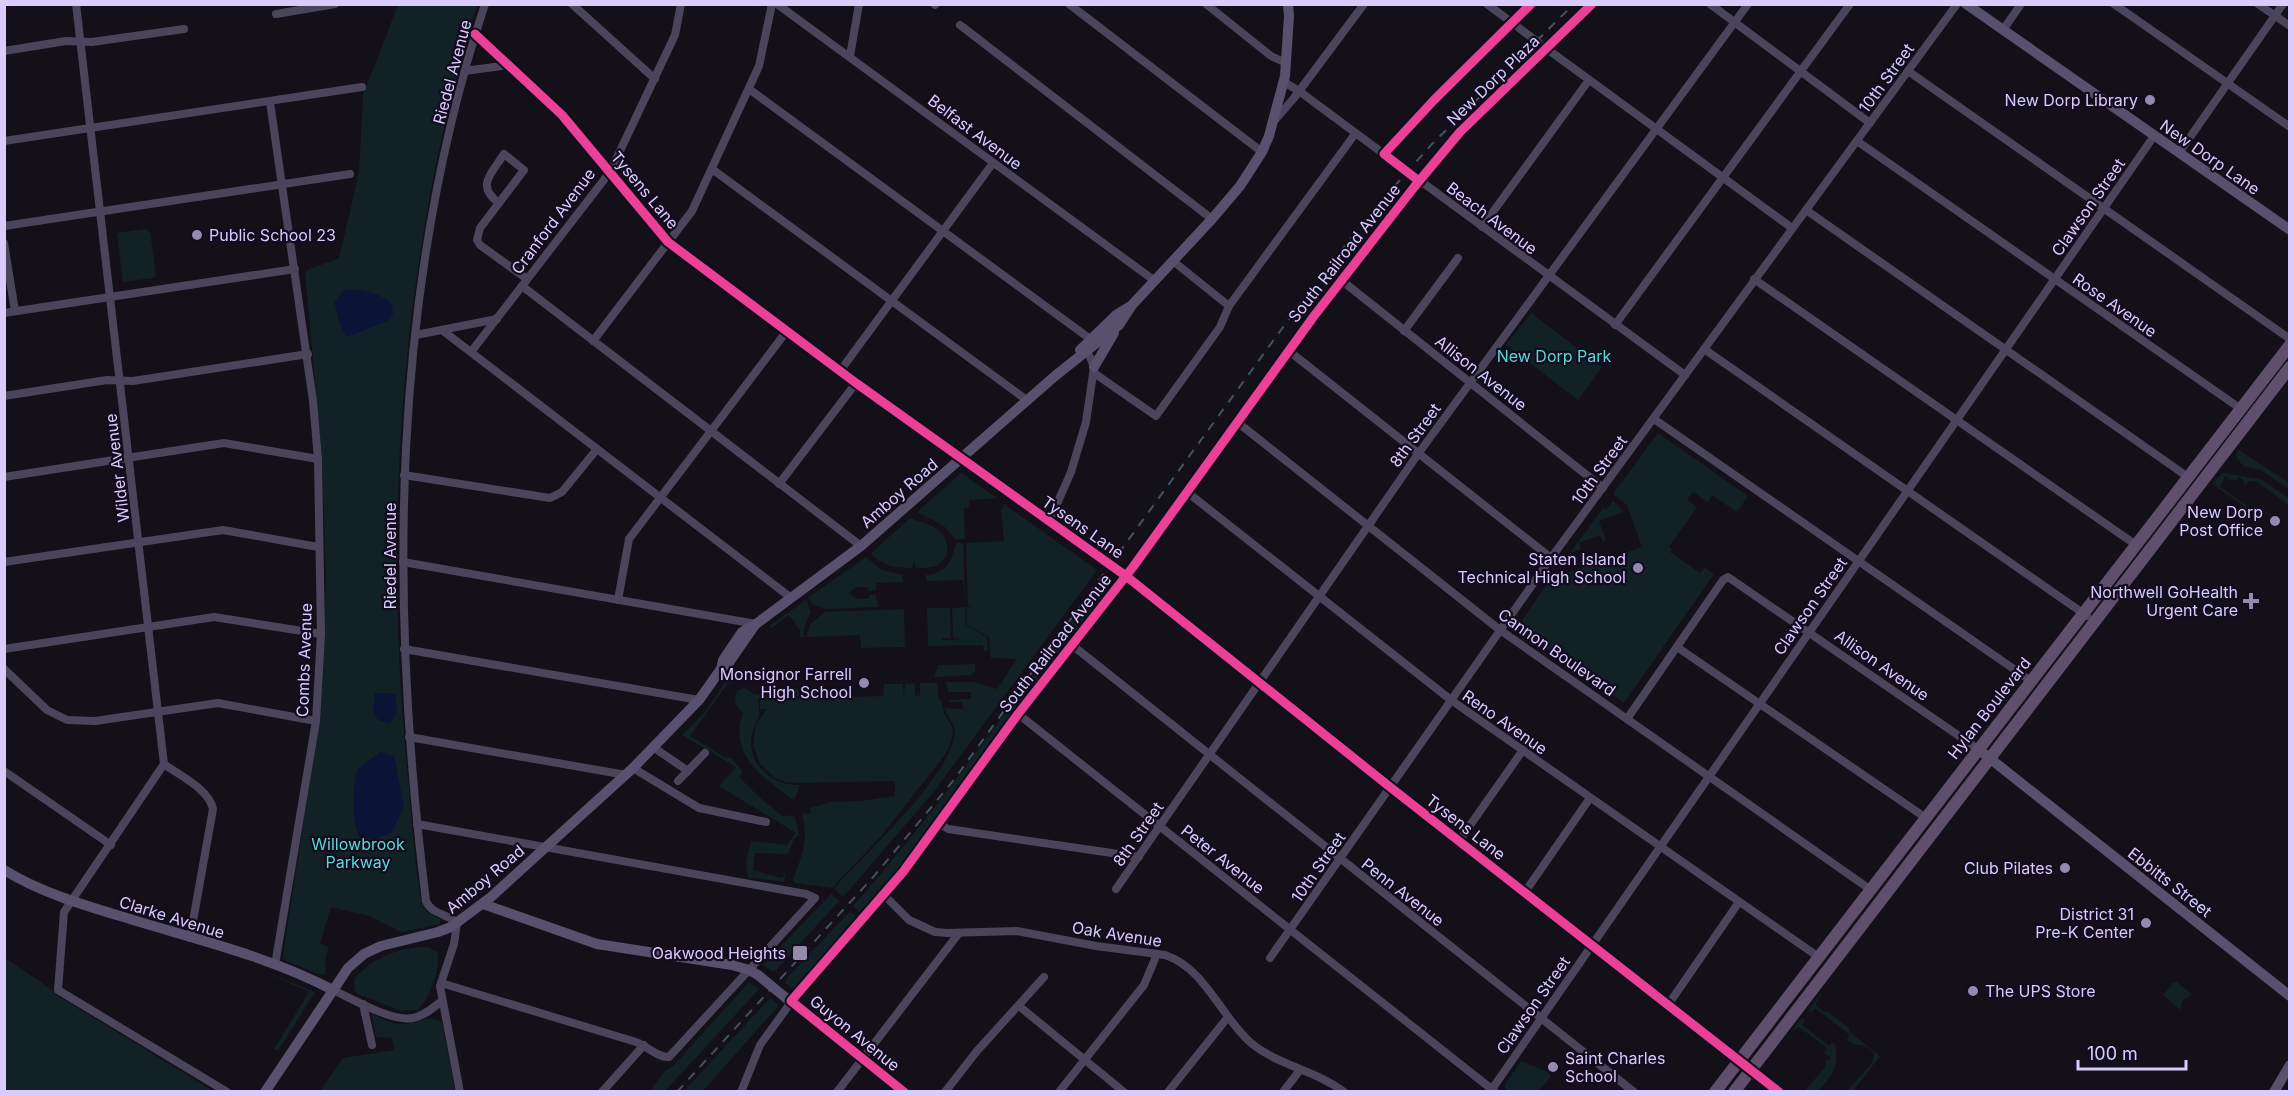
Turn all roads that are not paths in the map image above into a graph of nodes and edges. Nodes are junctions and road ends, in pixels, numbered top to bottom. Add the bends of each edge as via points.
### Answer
1 (76, 4) edge
2 (335, 4) edge
3 (485, 4) edge
4 (572, 4) edge
5 (681, 4) edge
6 (772, 4) edge
7 (777, 4) edge
8 (859, 4) edge
9 (1069, 4) edge
10 (1206, 4) edge
11 (1288, 4) edge
12 (1364, 4) edge
13 (1487, 4) edge
14 (1531, 4) edge
15 (1592, 4) edge
16 (1710, 4) edge
17 (1748, 4) edge
18 (1850, 4) edge
19 (1958, 4) edge
20 (1966, 4) edge
21 (2021, 4) edge
22 (2114, 4) edge
23 (2258, 4) edge
24 (2283, 4) edge
25 (276, 14) dead end
26 (2275, 16) junction
27 (1734, 23) junction
28 (960, 25) dead end
29 (1516, 26) junction
30 (2289, 26) edge
31 (184, 29) dead end
32 (2002, 30) junction
33 (475, 34) junction
34 (80, 42) junction
35 (1543, 46) junction
36 (4, 51) edge
37 (850, 56) junction
38 (1286, 63) junction
39 (509, 65) junction
40 (465, 72) junction
41 (1801, 72) junction
42 (1908, 72) junction
43 (655, 80) junction
44 (1589, 80) junction
45 (1284, 82) junction
46 (2228, 84) junction
47 (362, 87) dead end
48 (749, 89) junction
49 (1299, 91) junction
50 (270, 102) junction
51 (1275, 120) junction
52 (1870, 123) junction
53 (2289, 127) edge
54 (90, 128) junction
55 (1656, 129) junction
56 (1355, 134) junction
57 (2154, 136) junction
58 (4, 141) edge
59 (1857, 141) junction
60 (1262, 152) junction
61 (2179, 153) junction
62 (1388, 157) junction
63 (993, 163) junction
64 (712, 169) junction
65 (610, 172) junction
66 (350, 174) dead end
67 (1723, 178) junction
68 (1419, 181) junction
69 (282, 184) junction
70 (500, 203) junction
71 (2104, 208) junction
72 (1806, 210) junction
73 (100, 212) junction
74 (1212, 219) junction
75 (4, 226) edge
76 (1482, 226) junction
77 (1792, 228) junction
78 (942, 231) junction
79 (2289, 231) edge
80 (668, 242) junction
81 (4, 243) edge
82 (1458, 258) dead end
83 (1173, 261) junction
84 (295, 269) junction
85 (1548, 276) junction
86 (527, 279) junction
87 (1754, 279) junction
88 (2054, 279) junction
89 (1341, 280) junction
90 (1155, 281) junction
91 (522, 286) junction
92 (110, 297) junction
93 (891, 300) junction
94 (1132, 305) junction
95 (1229, 306) junction
96 (15, 311) junction
97 (4, 313) edge
98 (496, 319) junction
99 (1119, 325) junction
100 (1615, 325) junction
101 (442, 330) junction
102 (1404, 331) junction
103 (786, 332) junction
104 (416, 334) junction
105 (2289, 339) edge
106 (593, 341) junction
107 (1094, 341) junction
108 (2289, 345) edge
109 (1704, 349) junction
110 (1084, 350) junction
111 (2005, 350) junction
112 (1288, 351) junction
113 (471, 352) junction
114 (308, 354) junction
115 (2289, 367) edge
116 (1094, 370) junction
117 (840, 371) junction
118 (1685, 375) junction
119 (120, 380) junction
120 (856, 383) junction
121 (1470, 383) junction
122 (4, 396) edge
123 (1028, 401) junction
124 (2241, 409) junction
125 (1654, 419) junction
126 (1956, 420) junction
127 (1237, 422) junction
128 (711, 432) junction
129 (597, 449) junction
130 (1418, 454) junction
131 (129, 456) junction
132 (318, 459) junction
133 (962, 459) junction
134 (404, 475) junction
135 (4, 477) edge
136 (2188, 477) junction
137 (779, 484) junction
138 (2200, 485) junction
139 (1603, 488) junction
140 (1907, 490) junction
141 (1187, 492) junction
142 (660, 497) junction
143 (1049, 522) junction
144 (1367, 526) junction
145 (139, 542) junction
146 (2136, 545) junction
147 (861, 546) junction
148 (318, 547) junction
149 (1551, 558) junction
150 (1857, 561) junction
151 (4, 562) edge
152 (403, 562) junction
153 (1126, 576) junction
154 (1318, 596) junction
155 (790, 597) junction
156 (618, 600) junction
157 (2083, 613) junction
158 (2095, 622) junction
159 (756, 624) junction
160 (149, 628) junction
161 (1500, 630) junction
162 (1808, 632) junction
163 (321, 634) junction
164 (1072, 645) junction
165 (1677, 647) junction
166 (4, 649) edge
167 (404, 649) junction
168 (4, 669) edge
169 (2031, 681) junction
170 (1258, 683) junction
171 (699, 700) junction
172 (1451, 700) junction
173 (1759, 703) junction
174 (160, 712) junction
175 (1018, 714) junction
176 (1627, 718) junction
177 (316, 721) junction
178 (409, 737) junction
179 (653, 747) junction
180 (1978, 749) junction
181 (1523, 750) junction
182 (705, 753) dead end
183 (1209, 755) junction
184 (1990, 758) junction
185 (164, 764) junction
186 (4, 771) edge
187 (688, 771) junction
188 (629, 772) junction
189 (1708, 776) junction
190 (678, 781) dead end
191 (1389, 787) junction
192 (1590, 798) junction
193 (1926, 818) junction
194 (766, 822) dead end
195 (939, 823) junction
196 (417, 824) junction
197 (1160, 826) junction
198 (1459, 841) junction
199 (111, 845) junction
200 (1660, 846) junction
201 (546, 848) junction
202 (1139, 857) junction
203 (1340, 859) junction
204 (4, 870) edge
205 (1116, 889) dead end
206 (1871, 890) junction
207 (1525, 892) junction
208 (884, 895) junction
209 (72, 902) junction
210 (1739, 902) junction
211 (483, 904) junction
212 (457, 923) junction
213 (1291, 930) junction
214 (959, 933) junction
215 (190, 938) junction
216 (1592, 944) junction
217 (1157, 954) junction
218 (1270, 958) dead end
219 (1820, 958) junction
220 (275, 965) junction
221 (753, 972) junction
222 (1044, 977) dead end
223 (441, 983) junction
224 (333, 990) junction
225 (2289, 996) edge
226 (789, 1000) junction
227 (442, 1001) junction
228 (363, 1004) junction
229 (1668, 1005) junction
230 (1019, 1006) junction
231 (1228, 1017) junction
232 (1541, 1018) junction
233 (372, 1045) dead end
234 (644, 1046) junction
235 (862, 1058) junction
236 (1085, 1059) junction
237 (1739, 1061) junction
238 (2289, 1065) edge
239 (1751, 1070) junction
240 (1300, 1071) junction
241 (1492, 1091) edge
242 (227, 1092) edge
243 (265, 1092) edge
244 (460, 1092) edge
245 (602, 1092) edge
246 (741, 1092) edge
247 (837, 1092) edge
248 (904, 1092) edge
249 (945, 1092) edge
250 (1059, 1092) edge
251 (1124, 1092) edge
252 (1168, 1092) edge
253 (1282, 1092) edge
254 (1344, 1092) edge
255 (1634, 1092) edge
256 (1715, 1092) edge
257 (1734, 1092) edge
258 (1779, 1092) edge
259 (2274, 1092) edge

1 - 34 street, Wilder Avenue
2 - 25 street
3 - 33 street, Riedel Avenue
4 - 43 street
5 - 43 street, Cranford Avenue via 675,35
6 - 48 street via 759,66
7 - 37 street, Belfast Avenue
8 - 37 street
9 - 60 street
10 - 38 street via 1271,56
11 - 38 street, Amboy Road
12 - 49 street
13 - 29 street
14 - 29 street, New Dorp Plaza
15 - 35 street, New Dorp Plaza
16 - 27 street
17 - 27 street, 8th Street
18 - 41 street
19 - 42 street, 10th Street
20 - 32 street, New Dorp Lane
21 - 32 street
22 - 46 street
23 - 26 street
24 - 26 street
26 - 30 street
26 - 46 street
27 - 41 street
27 - 55 street, 8th Street
28 - 74 street
29 - 35 street, bridge
29 - 62 street, New Dorp Plaza via 1420,114
31 - 34 street
32 - 57 street, New Dorp Lane
33 - 39 street, Tysens Lane
33 - 40 street, Riedel Avenue
34 - 36 street
34 - 54 street, Wilder Avenue
35 - 44 street
35 - 68 street, New Dorp Plaza
37 - 63 street, Belfast Avenue
38 - 45 street, Amboy Road
39 - 40 street
39 - 65 street, Tysens Lane via 562,115
40 - 104 street, Riedel Avenue via 429,234
41 - 52 street
41 - 67 street
42 - 52 street, 10th Street
42 - 71 street
43 - 65 street, Cranford Avenue
44 - 55 street
44 - 76 street
45 - 49 street, Beach Avenue
45 - 51 street, Amboy Road
46 - 53 street
46 - 61 street
47 - 50 street
48 - 64 street
48 - 78 street
49 - 51 street
49 - 56 street, Beach Avenue
50 - 54 street
50 - 69 street, Combs Avenue
51 - 60 street, Amboy Road
52 - 59 street, 10th Street
54 - 58 street
54 - 73 street, Wilder Avenue
55 - 67 street
55 - 85 street, 8th Street
56 - 62 street, Beach Avenue
56 - 95 street
57 - 61 street, New Dorp Lane
57 - 71 street, Clawson Street
59 - 72 street, 10th Street
59 - 88 street, Rose Avenue
60 - 74 street, Amboy Road
61 - 79 street, New Dorp Lane
62 - 68 street, Beach Avenue, bridge
63 - 78 street
63 - 90 street, Belfast Avenue
64 - 80 street via 692,211
64 - 93 street
65 - 80 street, Tysens Lane
65 - 86 street, Cranford Avenue
66 - 69 street
67 - 77 street
67 - 100 street
68 - 76 street, Beach Avenue
68 - 89 street, South Railroad Avenue
69 - 73 street
69 - 84 street, Combs Avenue
70 - 70 street via 524,170 504,154 486,187 489,195
70 - 86 street via 480,228 477,240
71 - 88 street, Clawson Street
71 - 105 street
72 - 77 street, 10th Street
72 - 111 street
73 - 75 street
73 - 92 street, Wilder Avenue
74 - 83 street, Amboy Road
76 - 85 street, Beach Avenue
77 - 87 street, 10th Street
78 - 93 street
78 - 107 street
80 - 103 street, Tysens Lane
80 - 106 street
81 - 96 street
82 - 102 street
83 - 90 street, Amboy Road
83 - 95 street
84 - 92 street
84 - 114 street, Combs Avenue
85 - 100 street, Beach Avenue
85 - 121 street, 8th Street
86 - 91 street, Cranford Avenue
87 - 109 street, 10th Street
87 - 126 street
88 - 111 street, Clawson Street
88 - 124 street, Rose Avenue
89 - 102 street, Allison Avenue
89 - 112 street, South Railroad Avenue
90 - 94 street, Amboy Road
91 - 98 street, Cranford Avenue
91 - 106 street
92 - 96 street
92 - 119 street, Wilder Avenue
93 - 117 street
93 - 123 street
94 - 99 street, Amboy Road
94 - 107 street, Amboy Road via 1116,315
95 - 116 street via 1220,327 1156,416
96 - 97 street
98 - 101 street
98 - 113 street, Cranford Avenue
99 - 107 street, Amboy Road
99 - 116 street
100 - 118 street, Beach Avenue
101 - 104 street
101 - 113 street
102 - 121 street, Allison Avenue
103 - 117 street, Tysens Lane
103 - 128 street
104 - 134 street, Riedel Avenue
106 - 128 street
107 - 110 street, Amboy Road
108 - 124 main road, Hylan Boulevard
109 - 118 street, 10th Street
109 - 140 street
110 - 116 street
110 - 123 street, Amboy Road
111 - 126 street, Clawson Street
111 - 136 street
112 - 127 street, South Railroad Avenue
112 - 130 street
113 - 129 street
114 - 119 street
114 - 132 street, Combs Avenue
115 - 138 main road, Hylan Boulevard
116 - 143 street via 1079,447
117 - 120 street, Tysens Lane
118 - 125 street, 10th Street
119 - 122 street
119 - 131 street, Wilder Avenue
120 - 133 street, Tysens Lane
120 - 137 street
121 - 130 street, 8th Street
121 - 139 street, Allison Avenue
123 - 133 street, Amboy Road
124 - 136 main road, Hylan Boulevard
125 - 139 street, 10th Street
125 - 150 street
126 - 140 street, Clawson Street
126 - 146 street
127 - 141 street, South Railroad Avenue
127 - 144 street, Cannon Boulevard
128 - 137 street
128 - 142 street
129 - 134 street via 562,492 550,498
129 - 142 street
130 - 144 street, 8th Street
130 - 149 street
131 - 132 street via 224,443
131 - 135 street
131 - 145 street, Wilder Avenue
132 - 148 street, Combs Avenue
133 - 143 street, Tysens Lane
133 - 147 street, Amboy Road
134 - 152 street, Riedel Avenue
136 - 138 main road
136 - 146 main road, Hylan Boulevard
137 - 147 street
138 - 158 main road, Hylan Boulevard
139 - 149 street, 10th Street
140 - 150 street, Clawson Street
140 - 157 street
141 - 153 street, South Railroad Avenue
141 - 154 street, Reno Avenue
142 - 155 street
142 - 156 street via 629,539
143 - 153 street, Tysens Lane
144 - 154 street, 8th Street
144 - 161 street, Cannon Boulevard
145 - 148 street via 224,530
145 - 151 street
145 - 160 street, Wilder Avenue
146 - 157 main road, Hylan Boulevard
147 - 155 street, Amboy Road
148 - 163 street, Combs Avenue
149 - 161 street, 10th Street
150 - 162 street, Clawson Street
150 - 169 street
152 - 156 street
152 - 167 street, Riedel Avenue
153 - 164 street, South Railroad Avenue
153 - 170 street, Tysens Lane
154 - 170 street, 8th Street
154 - 172 street, Reno Avenue
155 - 159 street, Amboy Road
156 - 159 street
157 - 158 street
157 - 169 main road, Hylan Boulevard
158 - 184 main road, Hylan Boulevard
159 - 171 street, Amboy Road
160 - 163 street via 225,617
160 - 166 street
160 - 174 street, Wilder Avenue
161 - 172 street, 10th Street
161 - 176 street, Cannon Boulevard
162 - 165 street, Allison Avenue via 1728,577
162 - 173 street, Clawson Street
162 - 180 street, Allison Avenue
163 - 177 street, Combs Avenue
164 - 175 street, South Railroad Avenue
164 - 183 street, Penn Avenue
165 - 173 street
165 - 176 street
167 - 171 street
167 - 178 street, Riedel Avenue
168 - 174 street via 47,710 67,720 95,722
169 - 180 main road, Hylan Boulevard
170 - 183 street, 8th Street
170 - 191 street, Tysens Lane
171 - 179 street, Amboy Road
172 - 181 street, Reno Avenue
172 - 191 street, 10th Street
173 - 189 street, Clawson Street
173 - 193 street
174 - 177 street via 218,704
174 - 185 street, Wilder Avenue
175 - 195 street, South Railroad Avenue
175 - 197 street, Peter Avenue
176 - 189 street, Cannon Boulevard
177 - 220 street, Combs Avenue
178 - 188 street
178 - 196 street, Riedel Avenue
179 - 187 street
179 - 188 street, Amboy Road
180 - 184 street, Allison Avenue
180 - 193 main road, Hylan Boulevard
181 - 192 street, Reno Avenue
181 - 198 street
182 - 187 street
183 - 197 street, 8th Street
183 - 203 street, Penn Avenue
184 - 225 street, Ebbitts Street
184 - 239 main road, Hylan Boulevard
185 - 199 street
185 - 215 street via 204,793 213,809
186 - 199 street
187 - 190 street
188 - 194 street via 699,808
188 - 201 street, Amboy Road
189 - 200 street, Clawson Street
189 - 206 street, Cannon Boulevard
191 - 198 street, Tysens Lane
191 - 203 street, 10th Street
192 - 200 street, Reno Avenue
192 - 207 street
193 - 206 main road, Hylan Boulevard
195 - 202 street via 948,829
195 - 208 street, South Railroad Avenue
196 - 201 street
196 - 212 street, Riedel Avenue via 428,906
197 - 202 street, 8th Street
197 - 213 street, Peter Avenue
198 - 207 street, Tysens Lane
199 - 209 street
200 - 210 street, Reno Avenue
200 - 216 street, Clawson Street
201 - 211 street, Amboy Road
201 - 221 street via 815,898
202 - 205 street, 8th Street
203 - 213 street, 10th Street
203 - 232 street, Penn Avenue
204 - 209 street, Clarke Avenue
206 - 219 main road, Hylan Boulevard
207 - 216 street, Tysens Lane
208 - 214 street, Oak Avenue via 916,924 935,932
208 - 226 street, South Railroad Avenue
209 - 215 street, Clarke Avenue
209 - 242 street via 64,912 58,990
210 - 219 street, Reno Avenue
210 - 229 street
211 - 212 street, Amboy Road
211 - 221 street, Guyon Avenue via 597,944 722,963
212 - 223 street
212 - 224 street, Amboy Road via 364,954
213 - 218 street, 10th Street
213 - 241 street, Peter Avenue
214 - 217 street, Oak Avenue via 1023,932
214 - 235 street
215 - 220 street, Clarke Avenue
216 - 229 street, Tysens Lane
216 - 232 street, Clawson Street
217 - 231 street, Oak Avenue via 1185,965
217 - 236 street via 1144,985
219 - 237 main road, Hylan Boulevard
220 - 224 street, Clarke Avenue
221 - 226 street, Guyon Avenue, bridge
221 - 234 street via 671,1055 666,1058
222 - 230 street
223 - 227 street
223 - 234 street
224 - 228 street
224 - 243 street, Amboy Road
226 - 235 street, Guyon Avenue
226 - 246 street, South Railroad Avenue via 760,1045
227 - 228 street via 416,1017 406,1018
227 - 244 street
228 - 233 street
229 - 237 street, Tysens Lane
230 - 236 street
230 - 249 street
231 - 240 street, Oak Avenue via 1252,1044
231 - 252 street
232 - 241 street, Clawson Street
232 - 255 street, Penn Avenue
234 - 245 street
235 - 247 street
235 - 248 street, Guyon Avenue
236 - 250 street
236 - 251 street
237 - 239 street, Tysens Lane
237 - 256 main road, Hylan Boulevard
238 - 259 street
239 - 257 main road, Hylan Boulevard
239 - 258 street, Tysens Lane
240 - 253 street
240 - 254 street, Oak Avenue via 1321,1077

